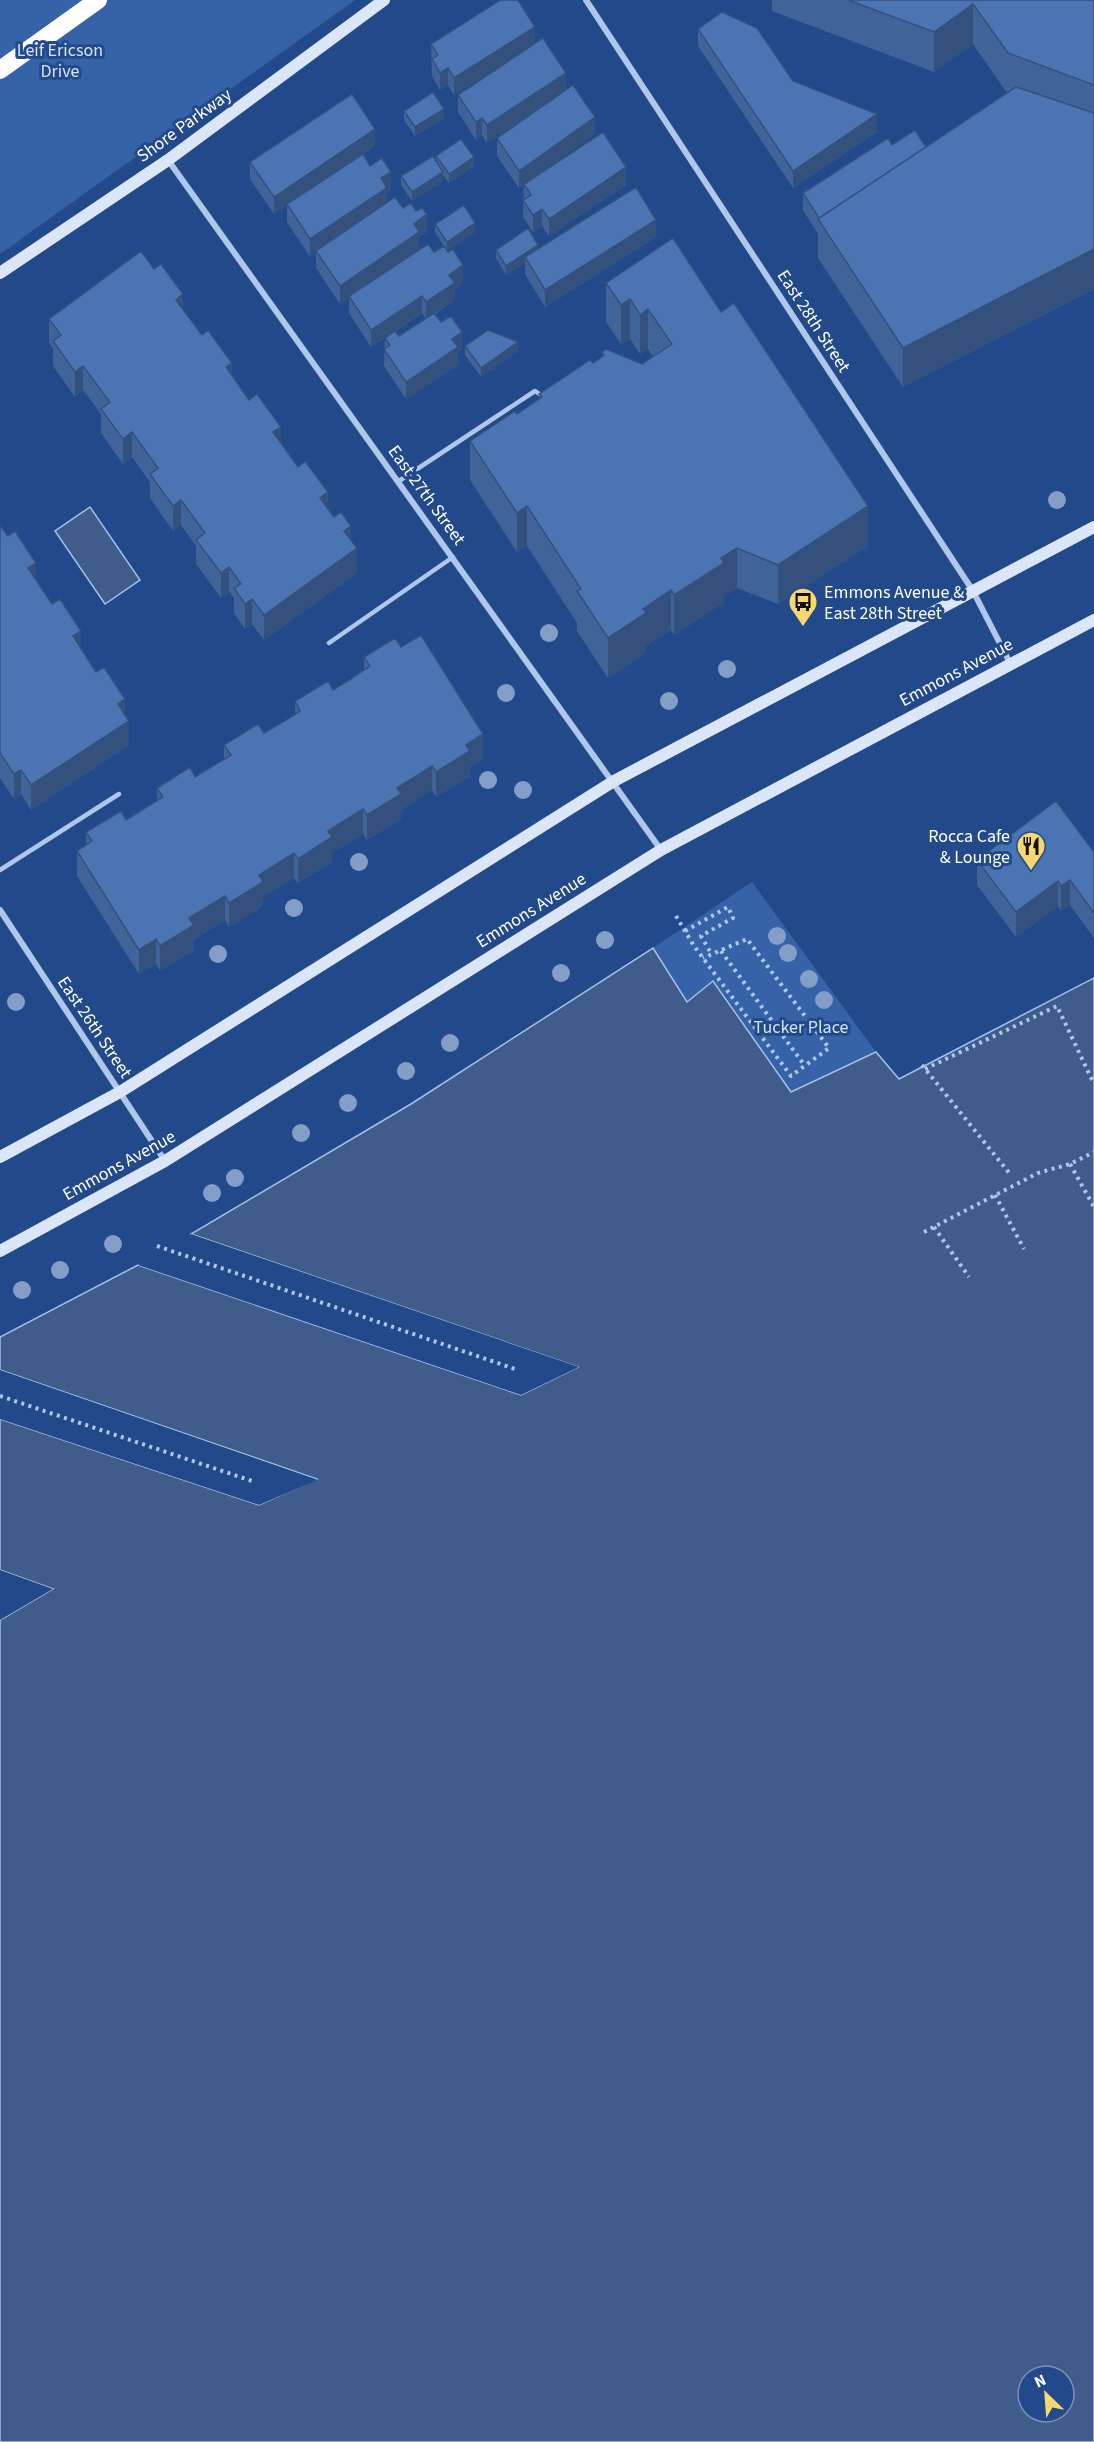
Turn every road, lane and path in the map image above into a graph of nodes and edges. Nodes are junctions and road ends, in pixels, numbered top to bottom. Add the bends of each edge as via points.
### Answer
1 (98, 0) edge
2 (384, 0) edge
3 (586, 0) edge
4 (0, 70) edge
5 (168, 159) junction
6 (0, 273) edge
7 (552, 402) edge
8 (399, 481) junction
9 (1094, 527) edge
10 (453, 557) junction
11 (973, 591) junction
12 (1094, 620) edge
13 (329, 643) dead end
14 (1010, 663) junction
15 (614, 781) junction
16 (119, 794) dead end
17 (661, 850) junction
18 (0, 870) edge
19 (0, 910) edge
20 (676, 916) dead end
21 (685, 931) junction
22 (721, 951) junction
23 (712, 955) junction
24 (703, 958) junction
25 (805, 1066) junction
26 (1094, 1084) edge
27 (120, 1092) junction
28 (1094, 1152) edge
29 (0, 1157) edge
30 (165, 1161) junction
31 (1070, 1164) junction
32 (1010, 1174) dead end
33 (995, 1195) junction
34 (1094, 1207) edge
35 (934, 1227) junction
36 (924, 1232) dead end
37 (157, 1246) dead end
38 (1024, 1249) dead end
39 (0, 1251) edge
40 (969, 1277) dead end
41 (518, 1370) dead end
42 (0, 1396) edge
43 (255, 1482) dead end

1 - 4 highway
2 - 5 main road, Shore Parkway
3 - 11 street, East 28th Street
5 - 6 main road, Shore Parkway
5 - 8 street, East 27th Street
7 - 8 lane via 535,391
8 - 10 street, East 27th Street
9 - 11 main road
10 - 13 lane
10 - 15 street, East 27th Street
11 - 14 street, East 28th Street
11 - 15 main road
12 - 14 main road, Emmons Avenue
14 - 17 main road, Emmons Avenue
15 - 17 street, East 27th Street
15 - 27 main road
16 - 18 lane
17 - 30 main road, Emmons Avenue
19 - 27 street, East 26th Street
20 - 21 path
21 - 23 path via 728,907 733,918 701,936
21 - 24 path
22 - 23 path
22 - 25 path
22 - 25 path via 747,939 829,1048
23 - 24 path
24 - 25 path via 791,1076
26 - 32 path via 1057,1006 924,1067
27 - 29 main road
27 - 30 street, East 26th Street
28 - 31 path
30 - 39 main road, Emmons Avenue
31 - 33 path via 1038,1173
31 - 34 path
33 - 35 path
33 - 38 path
35 - 36 path
35 - 40 path
37 - 41 path
42 - 43 path

